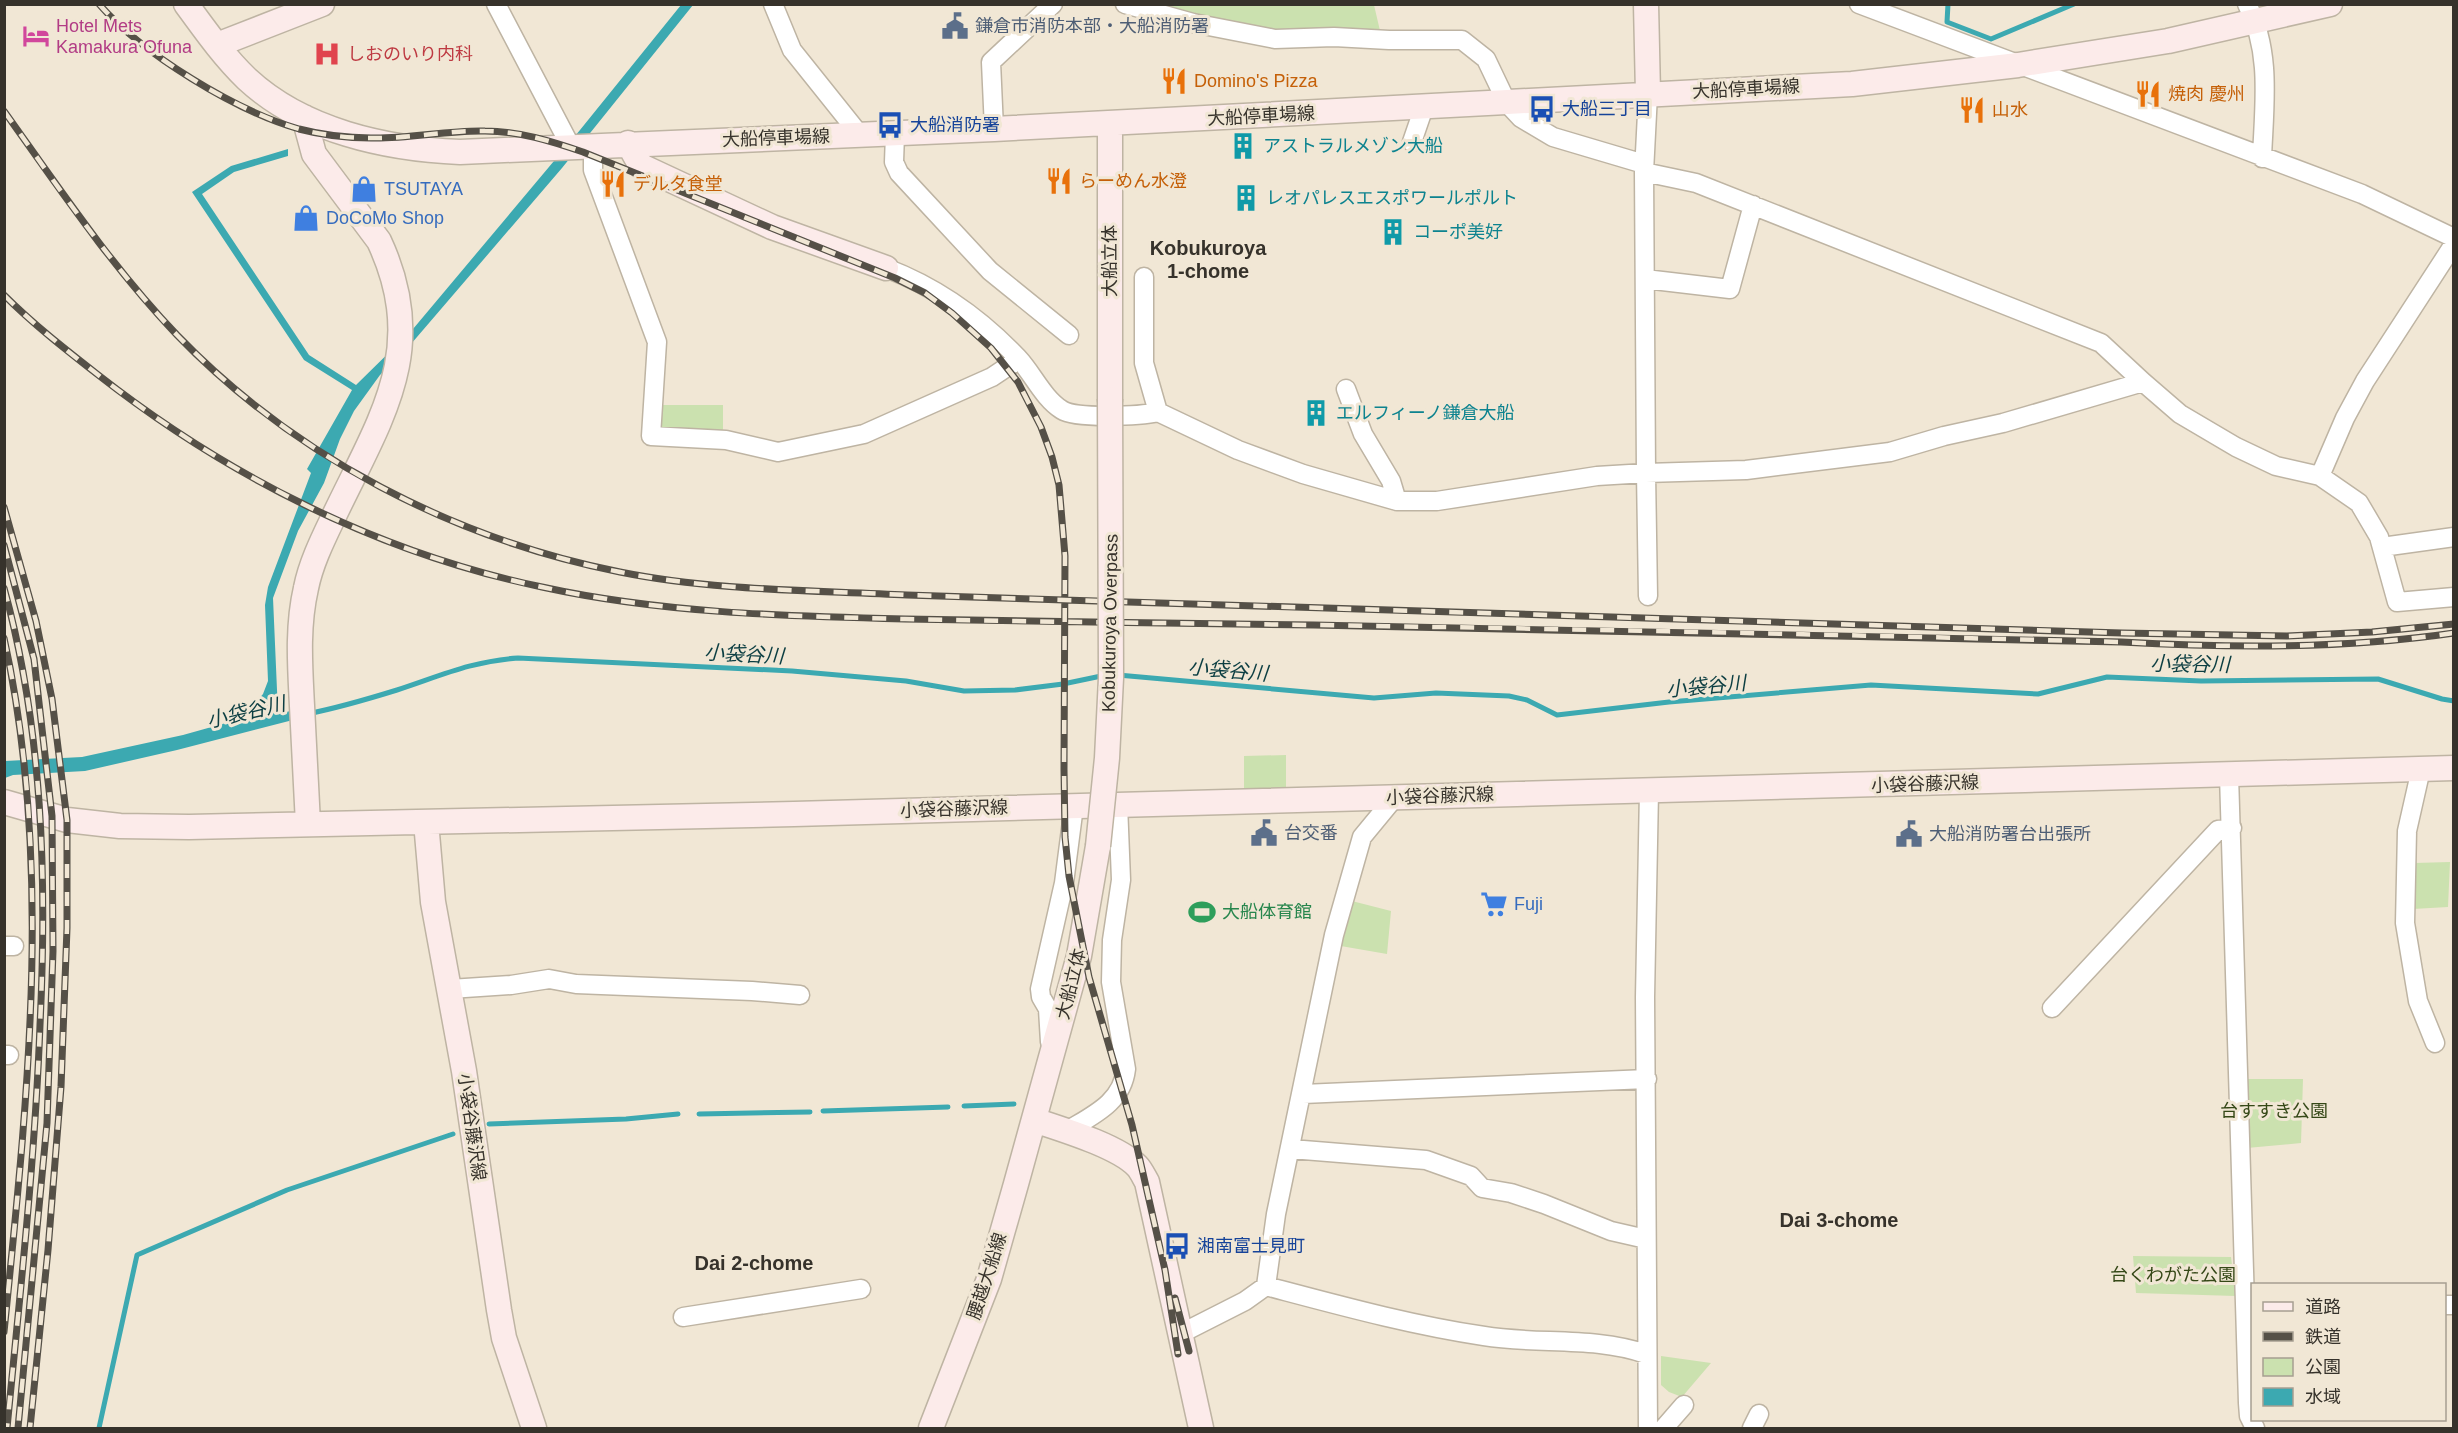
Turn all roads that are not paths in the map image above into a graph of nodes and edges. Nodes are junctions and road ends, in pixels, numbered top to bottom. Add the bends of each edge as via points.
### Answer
1 (186, 4) edge
2 (322, 4) edge
3 (496, 4) edge
4 (773, 4) edge
5 (1053, 4) edge
6 (1125, 4) edge
7 (1646, 4) edge
8 (1859, 4) edge
9 (2330, 4) edge
10 (2251, 13) edge
11 (217, 45) junction
12 (2018, 65) junction
13 (1648, 94) junction
14 (1507, 103) junction
15 (1424, 108) junction
16 (304, 117) junction
17 (1110, 123) junction
18 (994, 129) junction
19 (895, 134) junction
20 (860, 135) junction
21 (1412, 142) dead end
22 (628, 143) junction
23 (574, 145) junction
24 (2262, 158) junction
25 (1644, 168) junction
26 (1753, 205) junction
27 (2454, 238) edge
28 (2454, 244) edge
29 (886, 268) joint
30 (1144, 277) dead end
31 (1645, 279) junction
32 (1069, 335) dead end
33 (1019, 359) junction
34 (2143, 382) junction
35 (1346, 389) dead end
36 (1110, 399) joint
37 (1158, 412) junction
38 (1646, 473) junction
39 (2320, 476) junction
40 (1397, 501) junction
41 (2454, 537) edge
42 (2382, 547) junction
43 (1648, 596) dead end
44 (2454, 597) edge
45 (2454, 768) edge
46 (2421, 769) junction
47 (2229, 775) junction
48 (1648, 791) junction
49 (1395, 797) junction
50 (4, 802) edge
51 (1118, 804) junction
52 (1074, 806) junction
53 (426, 822) junction
54 (308, 824) junction
55 (2232, 828) junction
56 (1098, 846) joint
57 (450, 989) junction
58 (800, 995) dead end
59 (2052, 1008) dead end
60 (2435, 1043) dead end
61 (1051, 1062) junction
62 (1647, 1079) junction
63 (1303, 1094) junction
64 (1034, 1120) junction
65 (1066, 1131) junction
66 (1291, 1149) junction
67 (1646, 1239) junction
68 (1266, 1286) junction
69 (861, 1289) dead end
70 (2248, 1298) edge
71 (683, 1317) dead end
72 (1180, 1334) junction
73 (1646, 1354) junction
74 (1684, 1405) dead end
75 (2251, 1420) edge
76 (534, 1428) edge
77 (931, 1428) edge
78 (1201, 1428) edge
79 (1648, 1428) edge
80 (1664, 1428) edge

1 - 11 main road, 大船停車場線
2 - 11 main road
3 - 23 street
4 - 20 street via 792,50
5 - 18 street via 991,62
6 - 14 street via 1193,23 1275,39 1462,40 1486,59
7 - 13 main road
8 - 12 street
9 - 10 main road, 大船停車場線
10 - 12 main road, 大船停車場線 via 2168,41
10 - 24 street via 2265,62
11 - 16 main road, 大船停車場線 via 265,93
12 - 13 main road, 大船停車場線 via 1852,84
12 - 24 street
13 - 14 main road, 大船停車場線
13 - 25 street
14 - 15 main road, 大船停車場線
14 - 25 street via 1521,118 1553,136
15 - 17 main road, 大船停車場線
15 - 21 street
16 - 23 main road, 大船停車場線 via 348,134 428,151
16 - 54 main road via 314,154 379,241 397,294 402,330 396,377 306,585 300,655
17 - 18 main road, 大船停車場線
17 - 36 main road, 大船立体
18 - 19 main road, 大船停車場線
19 - 20 main road, 大船停車場線
19 - 32 street via 894,162 899,173 990,271
20 - 22 main road, 大船停車場線
22 - 23 main road, 大船停車場線
22 - 29 main road via 641,166 772,226
23 - 33 street via 593,170 657,342 651,436 726,440 778,452 853,437 992,376
24 - 27 street via 2362,194
25 - 26 street
25 - 31 street
26 - 31 street via 1730,288
26 - 34 street via 2101,343
28 - 39 street via 2365,381
29 - 33 street via 956,304
30 - 37 street via 1144,363
31 - 38 street
33 - 37 street via 1063,411 1088,415
34 - 38 street via 1890,452 1746,470
34 - 39 street via 2180,414 2236,447 2276,466
35 - 40 street via 1363,434 1391,481
36 - 56 main road, Kobukuroya Overpass, bridge via 1111,678
37 - 40 street via 1238,450 1303,474
38 - 40 street via 1597,476 1437,501
38 - 43 street
39 - 42 street via 2359,503
41 - 42 street
42 - 44 street via 2397,603
45 - 46 main road, 小袋谷藤沢線
46 - 47 main road, 小袋谷藤沢線
46 - 60 street via 2407,831 2404,923 2418,1001
47 - 48 main road, 小袋谷藤沢線
47 - 55 street
48 - 49 main road, 小袋谷藤沢線
48 - 62 street
49 - 51 main road, 小袋谷藤沢線
49 - 63 street via 1362,837 1334,935
50 - 54 main road, 小袋谷藤沢線 via 67,820 120,826
51 - 52 main road, 小袋谷藤沢線
51 - 65 street via 1121,879 1112,940 1111,982 1126,1069 1124,1083 1115,1098
52 - 53 main road, 小袋谷藤沢線
52 - 61 street via 1064,883 1040,989 1048,1009
53 - 54 main road, 小袋谷藤沢線
53 - 57 main road, 小袋谷藤沢線 via 433,902
55 - 59 street via 2218,830
55 - 70 street via 2236,1066
56 - 61 main road, 大船立体 via 1079,956
57 - 58 street via 549,979 576,984
57 - 76 main road, 小袋谷藤沢線 via 501,1319
61 - 64 main road, 大船立体
62 - 63 street
62 - 67 street
63 - 66 street
64 - 65 main road
64 - 77 main road, 腰越大船線 via 988,1279
65 - 72 main road via 1125,1157 1137,1166 1147,1182
66 - 67 street via 1426,1160 1471,1176 1482,1188 1511,1193 1611,1231
66 - 68 street via 1276,1214
67 - 73 street
68 - 72 street
68 - 73 street via 1486,1337 1608,1344
69 - 71 street
70 - 75 street
72 - 78 main road
73 - 79 street
74 - 80 street

